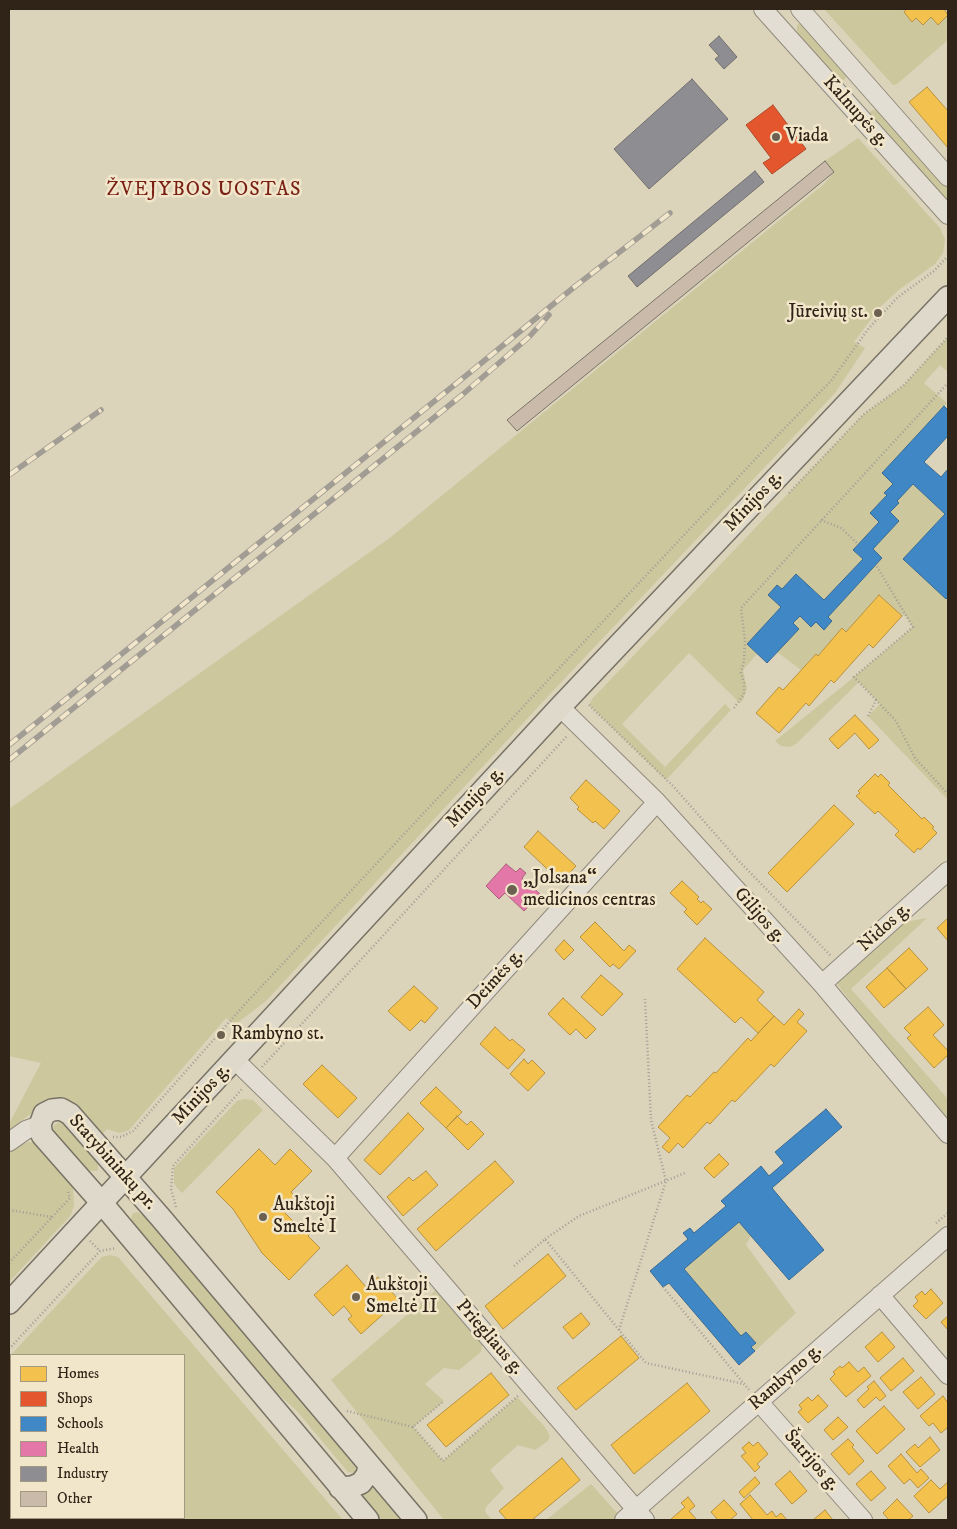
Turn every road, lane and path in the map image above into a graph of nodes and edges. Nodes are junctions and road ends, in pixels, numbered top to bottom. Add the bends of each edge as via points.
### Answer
1 (800, 9) edge
2 (768, 10) edge
3 (865, 84) junction
4 (845, 101) junction
5 (948, 177) edge
6 (948, 215) edge
7 (948, 256) edge
8 (948, 296) edge
9 (948, 337) edge
10 (948, 383) edge
11 (782, 500) dead end
12 (821, 520) junction
13 (858, 544) dead end
14 (876, 564) dead end
15 (592, 699) dead end
16 (876, 700) junction
17 (589, 705) junction
18 (560, 707) junction
19 (734, 708) dead end
20 (868, 716) dead end
21 (578, 724) junction
22 (948, 794) edge
23 (657, 802) junction
24 (948, 871) edge
25 (841, 967) junction
26 (822, 984) junction
27 (645, 999) dead end
28 (235, 1060) junction
29 (253, 1077) junction
30 (40, 1125) junction
31 (948, 1134) edge
32 (9, 1142) edge
33 (97, 1144) junction
34 (335, 1158) junction
35 (70, 1167) junction
36 (685, 1173) dead end
37 (125, 1176) junction
38 (666, 1181) junction
39 (101, 1202) junction
40 (176, 1206) dead end
41 (9, 1210) edge
42 (52, 1217) junction
43 (948, 1236) edge
44 (545, 1239) junction
45 (100, 1250) dead end
46 (9, 1263) edge
47 (514, 1266) dead end
48 (663, 1287) dead end
49 (880, 1295) junction
50 (9, 1303) edge
51 (619, 1330) junction
52 (9, 1350) edge
53 (948, 1375) edge
54 (744, 1384) junction
55 (530, 1386) junction
56 (444, 1401) dead end
57 (759, 1402) junction
58 (346, 1411) dead end
59 (413, 1427) junction
60 (369, 1466) junction
61 (340, 1488) junction
62 (635, 1517) edge
63 (368, 1520) edge
64 (416, 1520) edge
65 (864, 1520) edge

1 - 3 street, Kalnupės g.
2 - 4 street, Kalnupės g.
3 - 4 street
3 - 5 street, Kalnupės g.
4 - 6 street, Kalnupės g.
7 - 33 path via 934,271 898,297 869,328 831,381 246,1003 132,1131 121,1137 108,1136
8 - 18 main road, Minijos g.
9 - 11 path via 903,386 864,414
10 - 12 path
12 - 13 path via 841,528
12 - 19 path via 741,608 745,640 741,673 744,694
14 - 16 path via 913,627 854,677
15 - 17 path
16 - 20 path
16 - 22 path via 896,721 915,758
17 - 21 path
17 - 25 path via 673,786 742,865
18 - 21 street, Gilijos g.
18 - 28 main road, Minijos g.
21 - 23 street, Gilijos g.
21 - 29 path
23 - 26 street, Gilijos g.
23 - 34 street, Deimės g.
24 - 25 street, Nidos g.
25 - 26 street, Nidos g.
26 - 31 street, Gilijos g.
27 - 38 path via 651,1120
28 - 29 street, Priegliaus g.
28 - 37 main road, Minijos g.
29 - 34 street, Priegliaus g.
29 - 40 path via 172,1166 171,1189
30 - 32 street
30 - 33 main road, Statybininkų pr. via 44,1114 62,1110 70,1114
30 - 35 main road, Statybininkų pr. via 42,1135
33 - 37 main road, Statybininkų pr.
34 - 55 street, Priegliaus g.
35 - 39 main road, Statybininkų pr.
35 - 42 path via 60,1175 70,1198
36 - 38 path
37 - 39 main road, Minijos g.
37 - 60 main road, Statybininkų pr.
38 - 44 path via 579,1216
38 - 51 path
39 - 50 main road, Minijos g.
39 - 61 main road, Statybininkų pr.
41 - 42 path
42 - 46 path
43 - 49 street, Rambyno g.
44 - 47 path
44 - 51 path
45 - 52 path
48 - 54 path
49 - 53 street
49 - 57 street, Rambyno g.
51 - 54 path via 646,1363
54 - 57 path
55 - 59 path via 443,1461
55 - 62 street, Priegliaus g.
56 - 59 path
57 - 62 street, Rambyno g.
57 - 65 street, Šatrijos g.
58 - 59 path
60 - 61 main road via 361,1483
60 - 64 main road, Statybininkų pr.
61 - 63 main road, Statybininkų pr.

